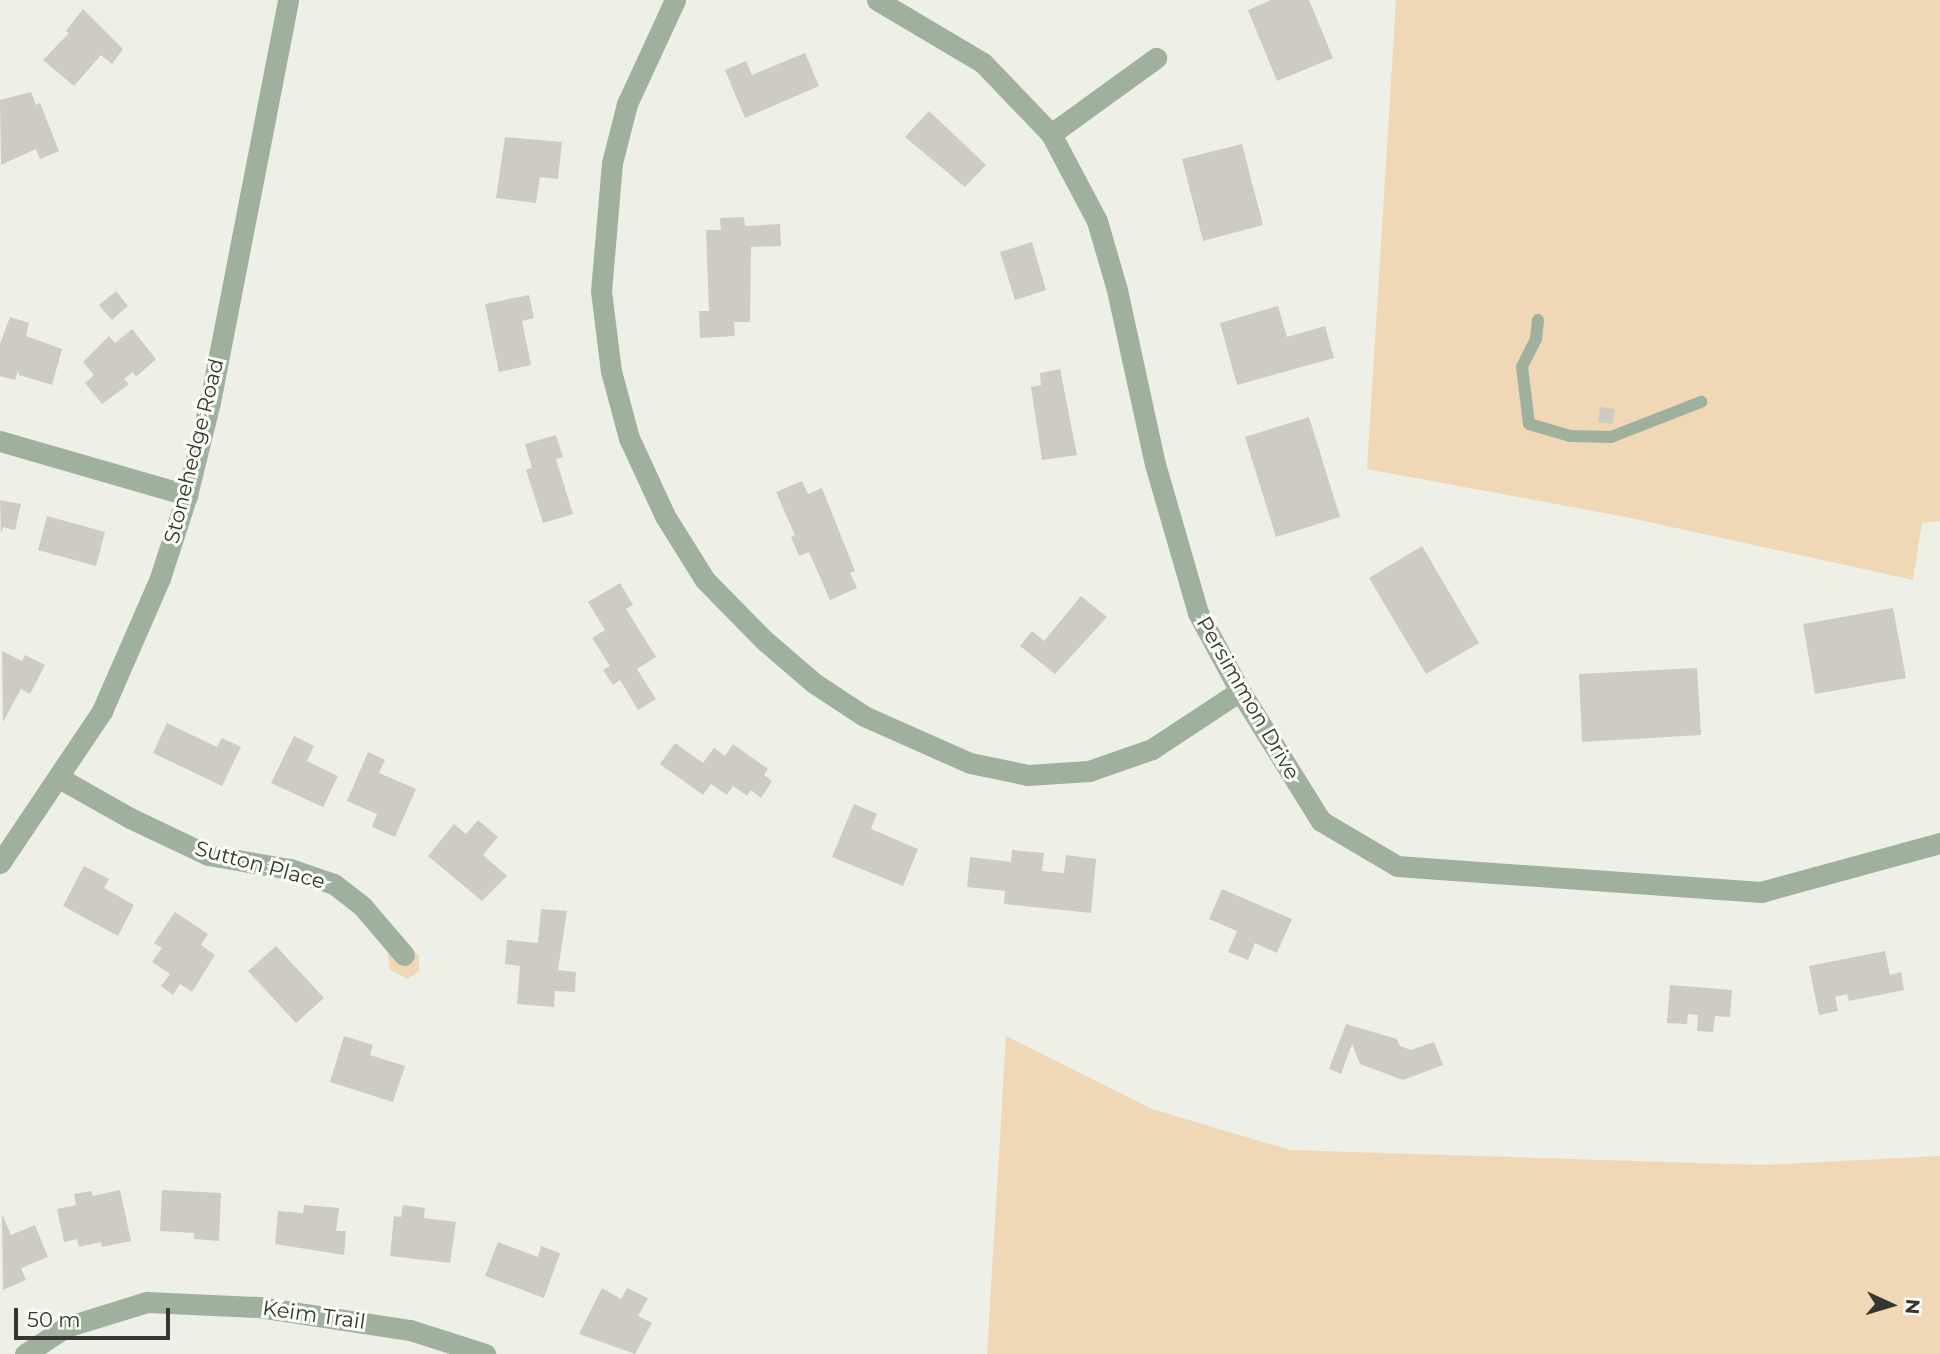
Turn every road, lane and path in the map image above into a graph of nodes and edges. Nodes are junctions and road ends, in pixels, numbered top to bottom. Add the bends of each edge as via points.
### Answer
1 (288, 0) edge
2 (675, 0) edge
3 (877, 0) edge
4 (1156, 58) dead end
5 (1051, 134) junction
6 (1538, 320) dead end
7 (1701, 402) dead end
8 (0, 442) edge
9 (187, 495) junction
10 (1240, 691) junction
11 (61, 779) junction
12 (1940, 843) edge
13 (0, 863) edge
14 (404, 955) dead end
15 (25, 1354) edge
16 (485, 1354) edge

1 - 9 street, Stonehedge Road via 210,402
2 - 10 street via 627,104 612,163 601,291 611,371 629,438 665,516 705,580 814,683 864,716 970,762 1017,772 1089,771 1152,750
3 - 5 street, Persimmon Drive via 984,63
4 - 5 street
5 - 10 street, Persimmon Drive via 1097,221 1155,464 1194,600
6 - 7 lane via 1536,339 1522,367 1529,424 1570,436 1611,437
8 - 9 street
9 - 11 street, Stonehedge Road via 130,653
10 - 12 street, Persimmon Drive via 1321,821 1397,866 1761,892
11 - 13 street, Stonehedge Road
11 - 14 street, Sutton Place via 208,855 290,869 334,884 363,907
15 - 16 street, Keim Trail via 66,1327 147,1302 258,1307 410,1330

